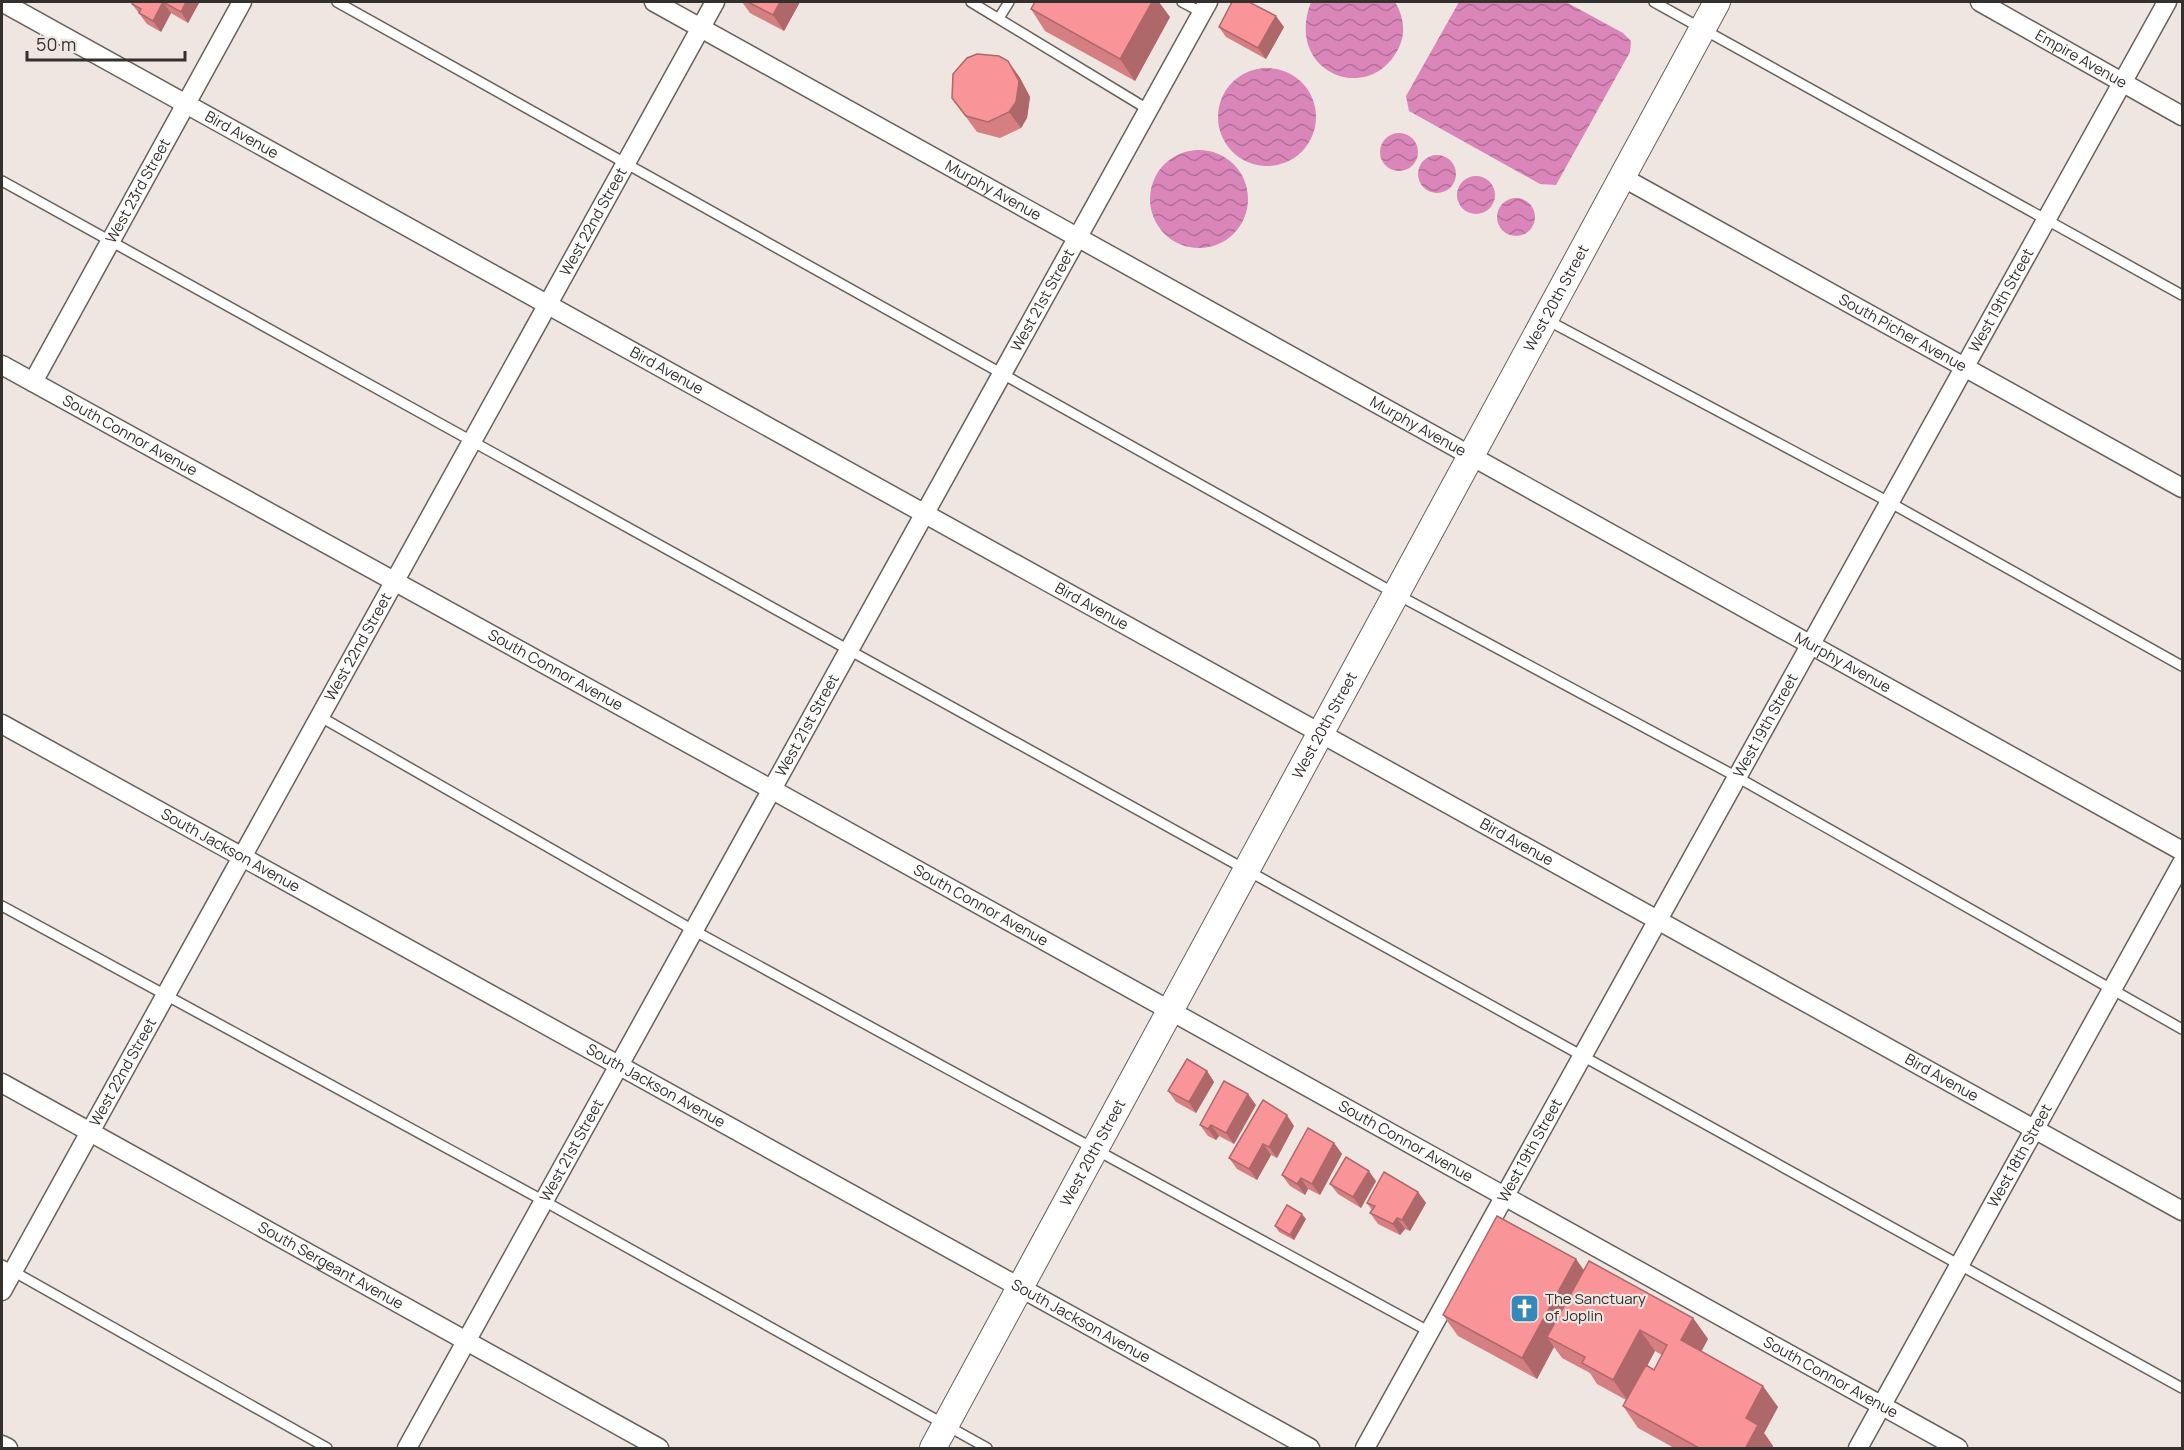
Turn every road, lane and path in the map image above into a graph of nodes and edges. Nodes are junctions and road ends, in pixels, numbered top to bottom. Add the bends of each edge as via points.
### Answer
1 (2, 2) edge
2 (242, 2) edge
3 (337, 2) edge
4 (654, 2) edge
5 (715, 2) edge
6 (971, 2) edge
7 (1009, 2) edge
8 (1182, 2) edge
9 (1654, 2) edge
10 (1717, 2) edge
11 (1980, 2) edge
12 (2167, 2) edge
13 (1204, 7) edge
14 (999, 18) junction
15 (700, 27) junction
16 (1702, 29) junction
17 (2122, 82) junction
18 (186, 104) junction
19 (1149, 110) junction
20 (2182, 116) edge
21 (625, 164) junction
22 (1622, 177) junction
23 (2, 181) edge
24 (2046, 219) junction
25 (1079, 237) junction
26 (110, 241) junction
27 (2182, 295) edge
28 (547, 305) junction
29 (1545, 319) junction
30 (2, 365) edge
31 (1964, 367) junction
32 (1003, 374) junction
33 (33, 382) junction
34 (471, 442) junction
35 (1471, 456) junction
36 (2182, 488) edge
37 (1889, 502) junction
38 (924, 514) junction
39 (394, 581) junction
40 (1396, 594) junction
41 (1810, 645) junction
42 (848, 651) junction
43 (2182, 666) edge
44 (319, 716) junction
45 (2, 724) edge
46 (1320, 734) junction
47 (1737, 777) junction
48 (771, 789) junction
49 (2182, 851) edge
50 (241, 856) junction
51 (2182, 863) edge
52 (1246, 871) junction
53 (2, 906) edge
54 (1658, 921) junction
55 (693, 930) junction
56 (2112, 990) junction
57 (164, 996) junction
58 (1170, 1010) junction
59 (2182, 1029) edge
60 (1582, 1057) junction
61 (618, 1066) junction
62 (2, 1083) edge
63 (2035, 1129) junction
64 (89, 1132) junction
65 (1095, 1150) junction
66 (1505, 1196) junction
67 (544, 1201) junction
68 (2182, 1211) edge
69 (1960, 1264) junction
70 (7, 1268) edge
71 (1021, 1288) junction
72 (2, 1291) edge
73 (1430, 1332) junction
74 (466, 1342) junction
75 (2182, 1388) edge
76 (1881, 1406) junction
77 (946, 1426) junction
78 (2, 1445) edge
79 (8, 1449) edge
80 (327, 1449) edge
81 (407, 1449) edge
82 (659, 1449) edge
83 (933, 1449) edge
84 (987, 1449) edge
85 (1310, 1449) edge
86 (1365, 1449) edge
87 (1858, 1449) edge
88 (1958, 1449) edge

1 - 18 street, Bird Avenue
2 - 18 street, West 23rd Street
3 - 21 lane
4 - 15 street, Murphy Avenue
5 - 15 street, West 22nd Street
6 - 14 lane
7 - 14 lane
8 - 13 lane
9 - 16 lane
10 - 16 main road, West 20th Street
11 - 17 street, Empire Avenue
12 - 17 street, West 19th Street
13 - 19 street, West 21st Street
14 - 19 lane
15 - 21 street, West 22nd Street
15 - 25 street, Murphy Avenue
16 - 22 main road, West 20th Street
16 - 24 lane
17 - 20 street, Empire Avenue
17 - 24 street, West 19th Street
18 - 26 street, West 23rd Street
18 - 28 street, Bird Avenue
19 - 25 street, West 21st Street
21 - 28 street, West 22nd Street
21 - 32 lane
22 - 29 main road, West 20th Street
22 - 31 street, South Picher Avenue
23 - 26 lane
24 - 27 lane
24 - 31 street, West 19th Street
25 - 32 street, West 21st Street
25 - 35 street, Murphy Avenue
26 - 33 street, West 23rd Street
26 - 34 lane
28 - 34 street, West 22nd Street
28 - 38 street, Bird Avenue
29 - 35 main road, West 20th Street
29 - 37 lane
30 - 33 street, South Connor Avenue
31 - 36 street, South Picher Avenue
31 - 37 street, West 19th Street
32 - 38 street, West 21st Street
32 - 40 lane
33 - 39 street, South Connor Avenue
34 - 39 street, West 22nd Street
34 - 42 lane
35 - 40 main road, West 20th Street
35 - 41 street, Murphy Avenue
37 - 41 street, West 19th Street
37 - 43 lane
38 - 42 street, West 21st Street
38 - 46 street, Bird Avenue
39 - 44 street, West 22nd Street
39 - 48 street, South Connor Avenue
40 - 46 main road, West 20th Street
40 - 47 lane
41 - 47 street, West 19th Street
41 - 49 street, Murphy Avenue
42 - 48 street, West 21st Street
42 - 52 lane
44 - 50 street, West 22nd Street
44 - 55 lane
45 - 50 street, South Jackson Avenue
46 - 52 main road, West 20th Street
46 - 54 street, Bird Avenue
47 - 54 street, West 19th Street
47 - 56 lane
48 - 55 street, West 21st Street
48 - 58 street, South Connor Avenue
50 - 57 street, West 22nd Street
50 - 61 street, South Jackson Avenue
51 - 56 street, West 18th Street
52 - 58 main road, West 20th Street
52 - 60 lane
53 - 57 lane
54 - 60 street, West 19th Street
54 - 63 street, Bird Avenue
55 - 61 street, West 21st Street
55 - 65 lane
56 - 59 lane
56 - 63 street, West 18th Street
57 - 64 street, West 22nd Street
57 - 67 lane
58 - 65 main road, West 20th Street
58 - 66 street, South Connor Avenue
60 - 66 street, West 19th Street
60 - 69 lane
61 - 67 street, West 21st Street
61 - 71 street, South Jackson Avenue
62 - 64 street, South Sergeant Avenue
63 - 68 street, Bird Avenue
63 - 69 street, West 18th Street
64 - 70 street, West 22nd Street
64 - 74 street, South Sergeant Avenue
65 - 71 main road, West 20th Street
65 - 73 lane
66 - 73 street, West 19th Street
66 - 76 street, South Connor Avenue
67 - 74 street, West 21st Street
67 - 77 lane
69 - 75 lane
69 - 76 street, West 18th Street
70 - 72 street, West 22nd Street
70 - 80 lane
71 - 77 main road, West 20th Street
71 - 85 street, South Jackson Avenue
73 - 86 street, West 19th Street
74 - 81 street, West 21st Street
74 - 82 street, South Sergeant Avenue
76 - 87 street, West 18th Street
76 - 88 street, South Connor Avenue
77 - 83 main road, West 20th Street
77 - 84 lane
78 - 79 street

